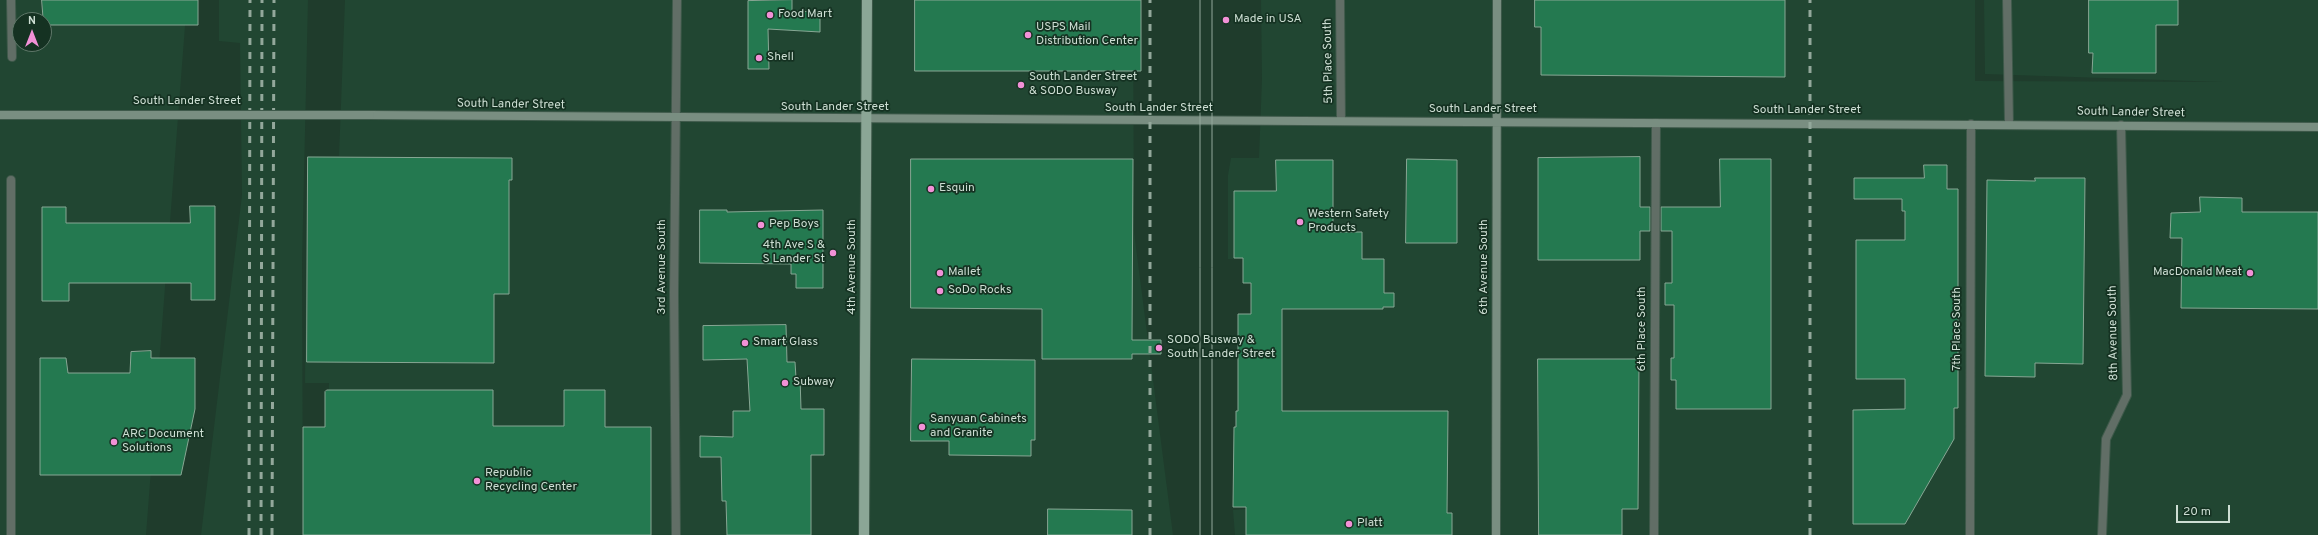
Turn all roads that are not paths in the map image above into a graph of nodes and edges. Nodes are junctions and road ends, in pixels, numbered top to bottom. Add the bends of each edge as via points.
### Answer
1 (11, 0) edge
2 (677, 0) edge
3 (867, 0) edge
4 (1340, 0) edge
5 (1497, 0) edge
6 (2007, 0) edge
7 (12, 57) dead end
8 (0, 115) edge
9 (677, 119) junction
10 (866, 120) junction
11 (1341, 121) junction
12 (1497, 122) junction
13 (1656, 123) junction
14 (1971, 124) junction
15 (2009, 124) junction
16 (2121, 125) junction
17 (2318, 127) edge
18 (11, 180) dead end
19 (11, 535) edge
20 (676, 535) edge
21 (864, 535) edge
22 (1496, 535) edge
23 (1654, 535) edge
24 (1970, 535) edge
25 (2102, 535) edge

1 - 7 street
2 - 9 street, 3rd Avenue South
3 - 10 main road, 4th Avenue South
4 - 11 street, 5th Place South
5 - 12 main road, 6th Avenue South
6 - 15 street
8 - 9 main road, South Lander Street, bridge via 312,114
9 - 10 main road, South Lander Street
9 - 20 street, 3rd Avenue South via 674,293
10 - 11 main road, South Lander Street
10 - 21 main road, 4th Avenue South
11 - 12 main road, South Lander Street
12 - 13 main road, South Lander Street
12 - 22 main road, 6th Avenue South
13 - 14 main road, South Lander Street
13 - 23 street, 6th Place South
14 - 15 main road, South Lander Street
14 - 24 street, 7th Place South
15 - 16 main road, South Lander Street
16 - 17 main road, South Lander Street
16 - 25 street, 8th Avenue South via 2127,395 2106,439
18 - 19 street

